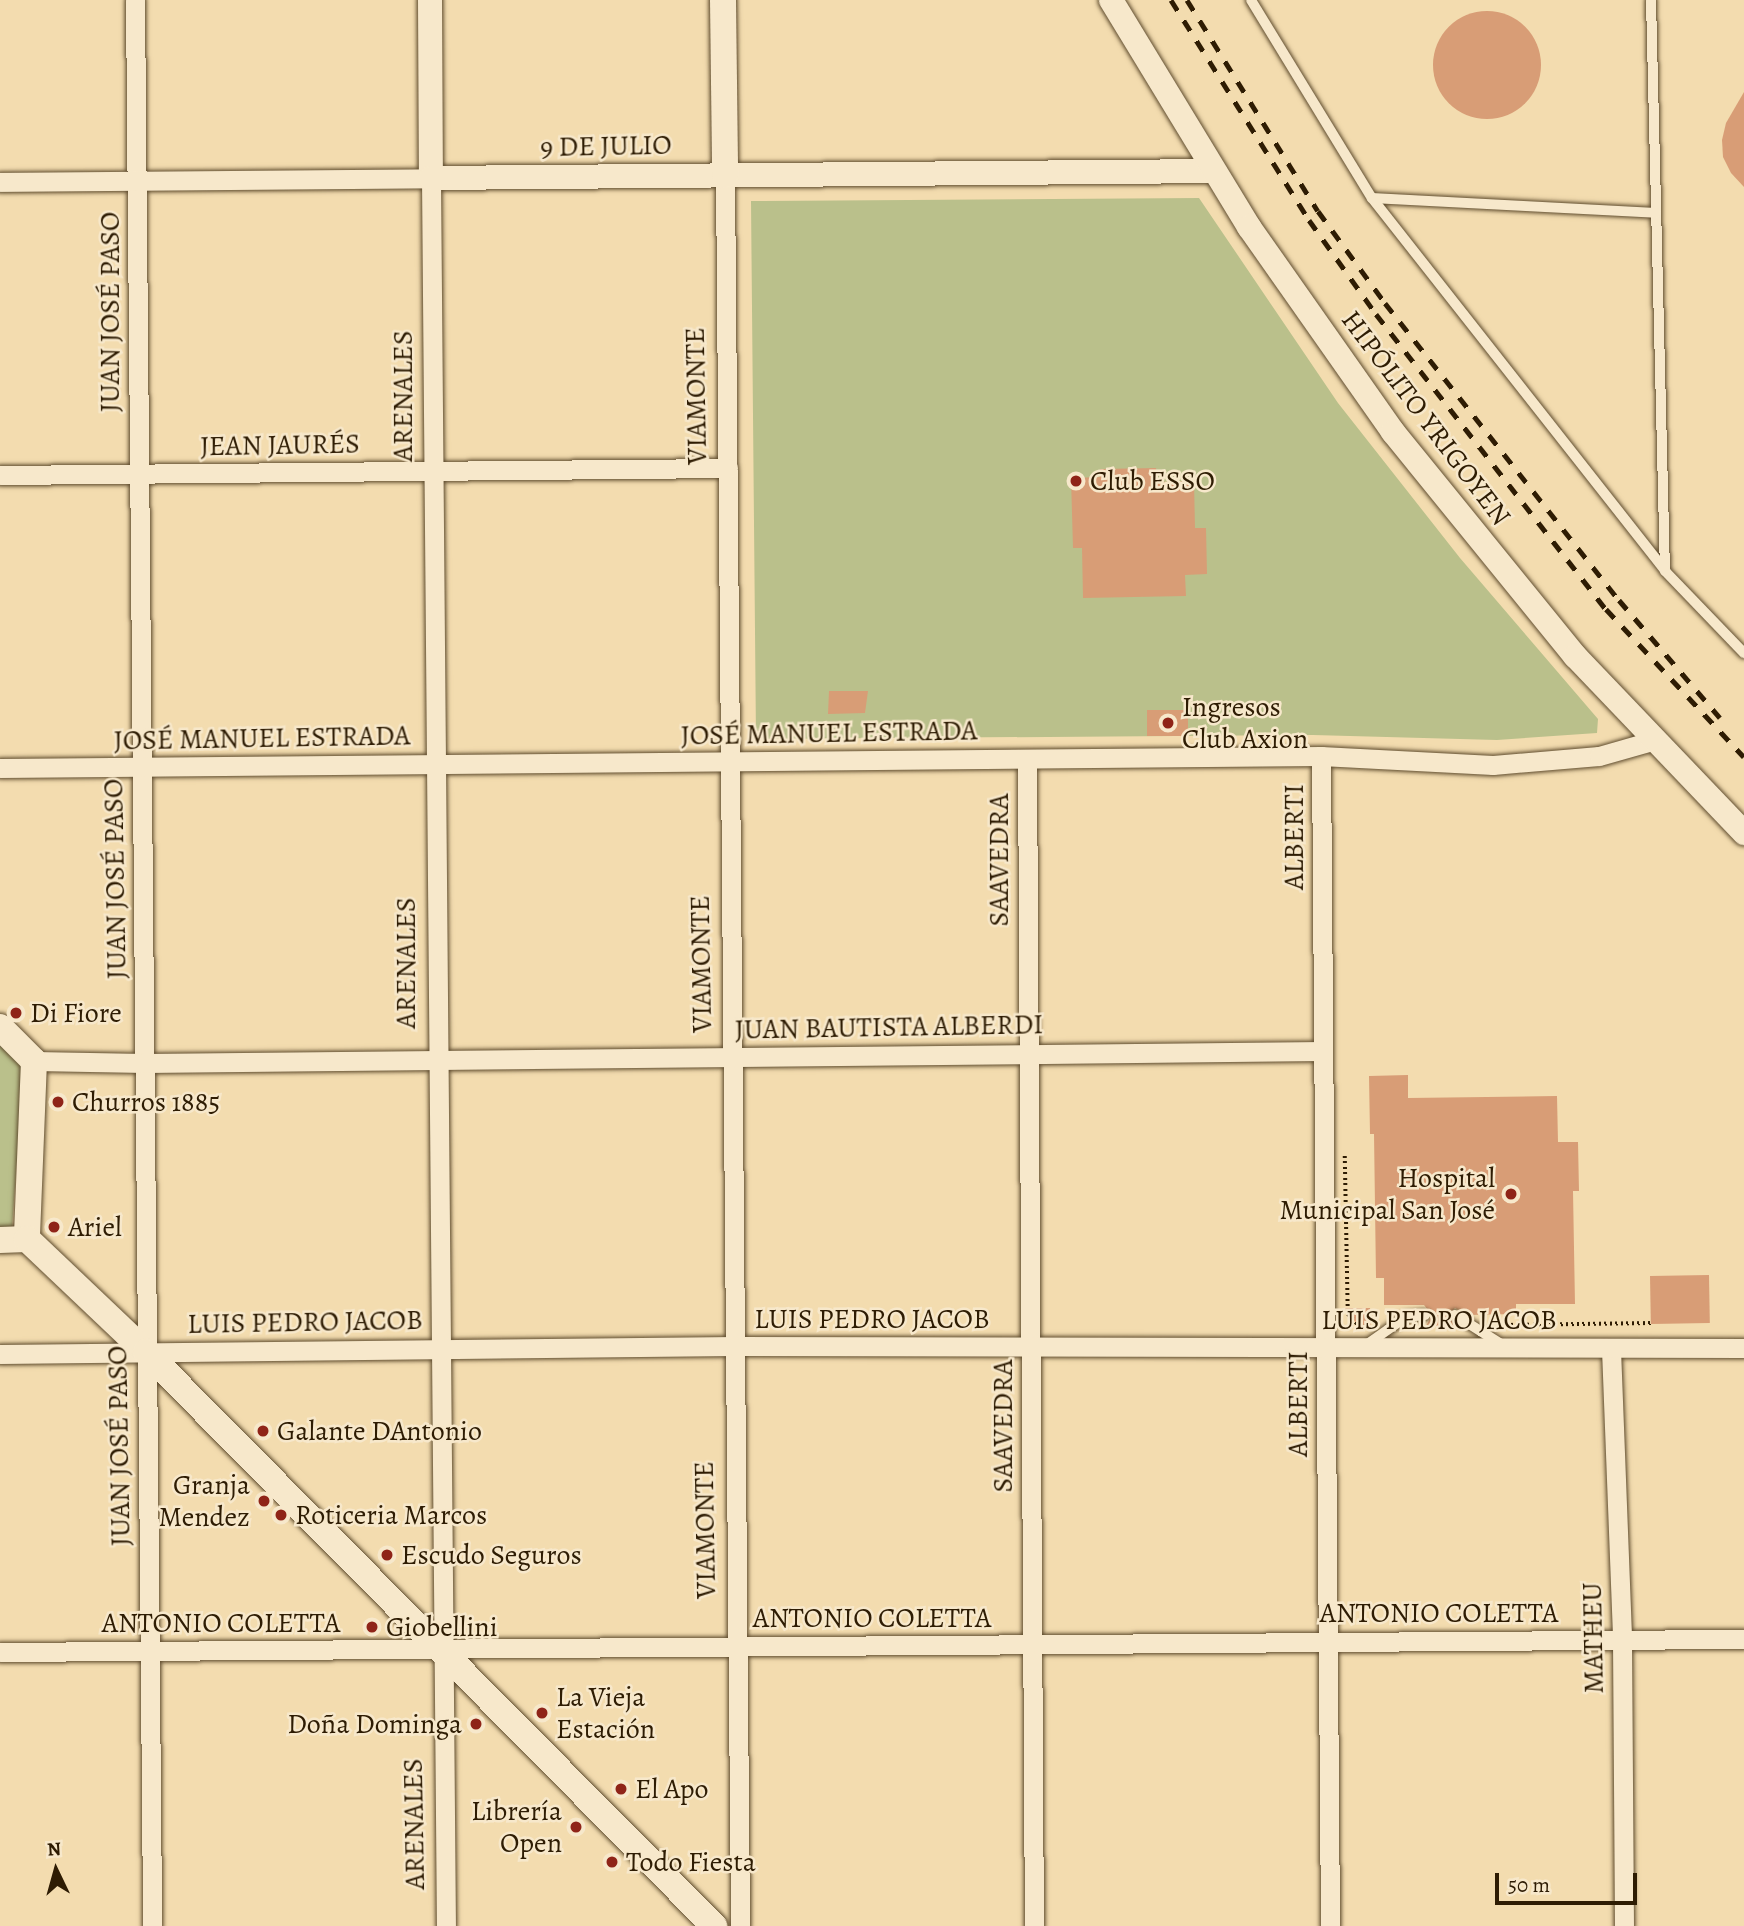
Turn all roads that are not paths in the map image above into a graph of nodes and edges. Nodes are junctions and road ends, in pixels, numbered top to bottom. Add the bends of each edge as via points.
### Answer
1 (135, 0) edge
2 (430, 0) edge
3 (723, 0) edge
4 (1111, 0) edge
5 (1251, 0) edge
6 (1651, 0) edge
7 (1212, 170) junction
8 (725, 175) junction
9 (431, 178) junction
10 (137, 180) junction
11 (0, 182) edge
12 (1372, 198) junction
13 (1656, 213) junction
14 (728, 468) junction
15 (433, 471) junction
16 (139, 474) junction
17 (0, 475) edge
18 (1665, 571) junction
19 (1744, 653) edge
20 (1655, 740) junction
21 (1321, 756) junction
22 (1027, 759) junction
23 (728, 762) junction
24 (435, 764) junction
25 (142, 767) junction
26 (0, 768) edge
27 (1744, 833) edge
28 (0, 1027) edge
29 (1323, 1051) junction
30 (1029, 1054) junction
31 (734, 1056) junction
32 (34, 1060) junction
33 (437, 1060) junction
34 (145, 1063) junction
35 (27, 1239) junction
36 (0, 1240) edge
37 (1425, 1315) dead end
38 (1455, 1315) dead end
39 (735, 1346) junction
40 (1031, 1347) junction
41 (1363, 1347) junction
42 (439, 1348) junction
43 (1326, 1348) junction
44 (1506, 1348) junction
45 (1611, 1349) junction
46 (1744, 1349) edge
47 (146, 1352) junction
48 (0, 1354) edge
49 (1744, 1639) edge
50 (1622, 1640) junction
51 (1328, 1642) junction
52 (1033, 1644) junction
53 (738, 1647) junction
54 (441, 1649) junction
55 (149, 1651) junction
56 (0, 1652) edge
57 (152, 1926) edge
58 (446, 1926) edge
59 (714, 1926) edge
60 (740, 1926) edge
61 (1034, 1926) edge
62 (1330, 1926) edge
63 (1624, 1926) edge

1 - 10 street, JUAN JOSÉ PASO
2 - 9 street, ARENALES
3 - 8 main road, VIAMONTE
4 - 7 street, HIPÓLITO YRIGOYEN
5 - 12 lane
6 - 13 lane
7 - 8 street, 9 DE JULIO
7 - 20 street, HIPÓLITO YRIGOYEN via 1393,432 1576,656
8 - 9 street, 9 DE JULIO
8 - 14 street, VIAMONTE
9 - 10 street, 9 DE JULIO
9 - 15 street, ARENALES
10 - 11 street, 9 DE JULIO
10 - 16 street, JUAN JOSÉ PASO
12 - 13 lane
12 - 18 lane
13 - 18 lane
14 - 15 street, JEAN JAURÉS
14 - 23 street, VIAMONTE
15 - 16 street, JEAN JAURÉS
15 - 24 street, ARENALES
16 - 17 street, JEAN JAURÉS
16 - 25 street, JUAN JOSÉ PASO
18 - 19 lane
20 - 21 street, JOSÉ MANUEL ESTRADA via 1600,756 1493,765
20 - 27 street, HIPÓLITO YRIGOYEN
21 - 22 street, JOSÉ MANUEL ESTRADA
21 - 29 street, ALBERTI
22 - 23 street, JOSÉ MANUEL ESTRADA
22 - 30 street, SAAVEDRA
23 - 24 street, JOSÉ MANUEL ESTRADA
23 - 31 street, VIAMONTE
24 - 25 street, JOSÉ MANUEL ESTRADA
24 - 33 street, ARENALES
25 - 26 street, JOSÉ MANUEL ESTRADA
25 - 34 street, JUAN JOSÉ PASO
28 - 32 main road
29 - 30 street, JUAN BAUTISTA ALBERDI
29 - 43 street, ALBERTI
30 - 31 street, JUAN BAUTISTA ALBERDI
30 - 40 street, SAAVEDRA
31 - 33 street, JUAN BAUTISTA ALBERDI
31 - 39 street, VIAMONTE
32 - 34 street, JUAN BAUTISTA ALBERDI
32 - 35 main road
33 - 34 street, JUAN BAUTISTA ALBERDI
33 - 42 street, ARENALES
34 - 47 street, JUAN JOSÉ PASO
35 - 36 main road
35 - 47 main road
37 - 41 lane via 1406,1317
38 - 44 lane
39 - 40 street, LUIS PEDRO JACOB
39 - 42 street, LUIS PEDRO JACOB
39 - 53 street, VIAMONTE
40 - 43 street, LUIS PEDRO JACOB
40 - 52 street, SAAVEDRA
41 - 43 street, LUIS PEDRO JACOB
41 - 44 street, LUIS PEDRO JACOB
42 - 47 street, LUIS PEDRO JACOB
42 - 54 street, ARENALES
43 - 51 street, ALBERTI
44 - 45 street, LUIS PEDRO JACOB
45 - 46 street, LUIS PEDRO JACOB
45 - 50 street, MATHEU
47 - 48 street, LUIS PEDRO JACOB
47 - 54 main road
47 - 55 street, JUAN JOSÉ PASO
49 - 50 street, ANTONIO COLETTA
50 - 51 street, ANTONIO COLETTA
50 - 63 street, MATHEU
51 - 52 street, ANTONIO COLETTA
51 - 62 street, ALBERTI
52 - 53 street, ANTONIO COLETTA
52 - 61 street, SAAVEDRA
53 - 54 street, ANTONIO COLETTA
53 - 60 street, VIAMONTE
54 - 55 street, ANTONIO COLETTA
54 - 58 street, ARENALES
54 - 59 main road
55 - 56 street, ANTONIO COLETTA
55 - 57 street, JUAN JOSÉ PASO

